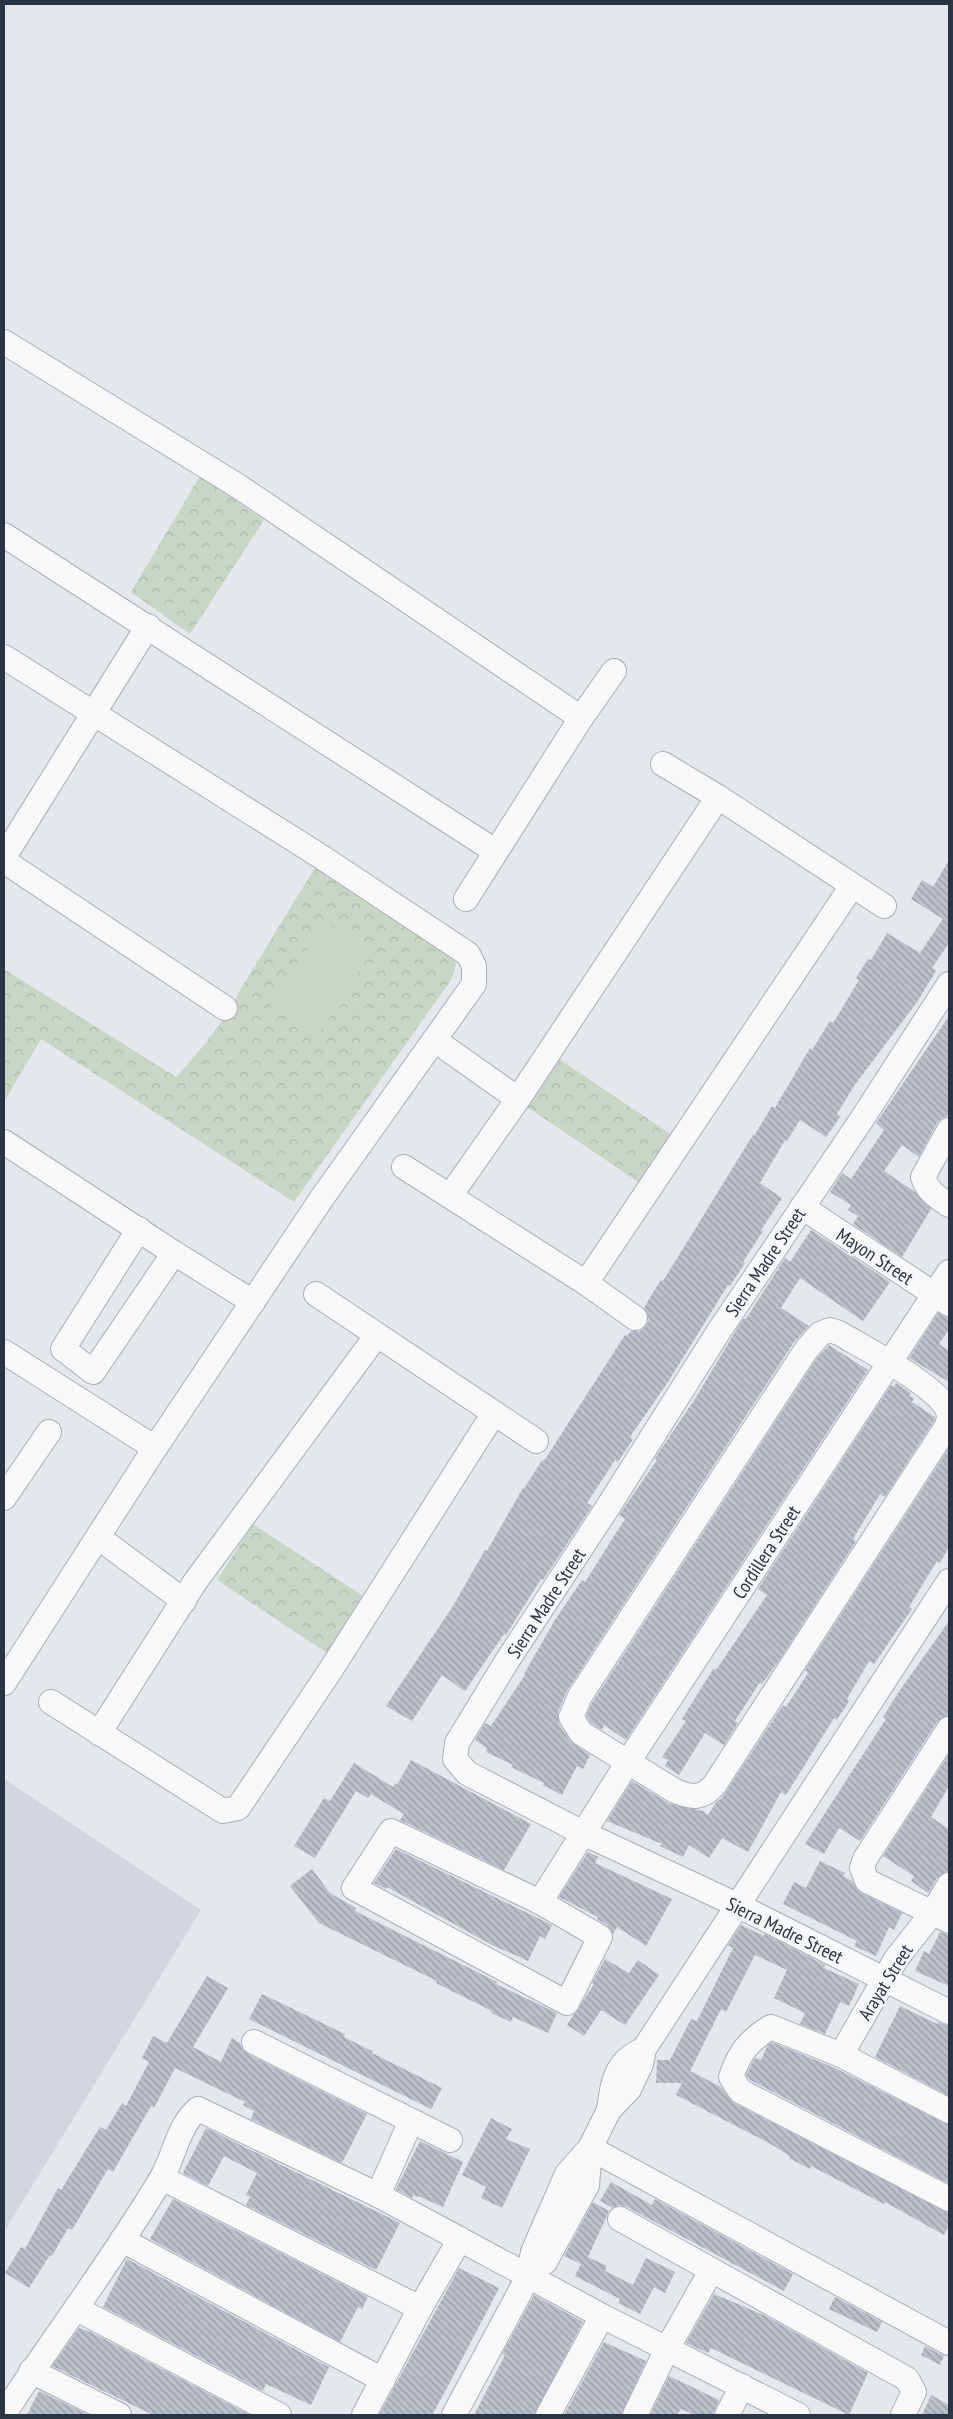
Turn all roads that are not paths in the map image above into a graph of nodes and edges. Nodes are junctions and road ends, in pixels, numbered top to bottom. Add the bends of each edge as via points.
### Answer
1 (4, 342) edge
2 (4, 535) edge
3 (148, 626) junction
4 (4, 657) edge
5 (614, 671) dead end
6 (94, 715) junction
7 (581, 718) junction
8 (663, 764) dead end
9 (718, 797) junction
10 (496, 852) junction
11 (4, 857) edge
12 (4, 861) edge
13 (852, 886) junction
14 (466, 899) dead end
15 (884, 906) dead end
16 (949, 984) edge
17 (225, 1008) dead end
18 (436, 1041) junction
19 (518, 1099) junction
20 (949, 1130) edge
21 (4, 1142) edge
22 (404, 1167) dead end
23 (450, 1196) junction
24 (949, 1205) edge
25 (802, 1207) junction
26 (139, 1229) junction
27 (174, 1253) junction
28 (949, 1272) edge
29 (586, 1284) junction
30 (316, 1294) dead end
31 (942, 1299) edge
32 (253, 1302) junction
33 (635, 1318) dead end
34 (376, 1335) junction
35 (4, 1352) edge
36 (889, 1364) junction
37 (494, 1413) junction
38 (49, 1432) dead end
39 (536, 1441) dead end
40 (154, 1448) junction
41 (7, 1484) edge
42 (99, 1538) junction
43 (949, 1581) edge
44 (184, 1601) junction
45 (4, 1683) edge
46 (51, 1702) dead end
47 (949, 1729) edge
48 (99, 1733) junction
49 (628, 1762) junction
50 (583, 1833) junction
51 (949, 1885) edge
52 (540, 1902) junction
53 (737, 1906) junction
54 (941, 1916) edge
55 (885, 1979) junction
56 (949, 2012) edge
57 (254, 2042) dead end
58 (840, 2055) junction
59 (949, 2111) edge
60 (411, 2120) junction
61 (450, 2140) dead end
62 (590, 2148) junction
63 (162, 2178) junction
64 (378, 2195) junction
65 (949, 2199) edge
66 (620, 2219) dead end
67 (460, 2239) junction
68 (122, 2240) junction
69 (711, 2271) junction
70 (528, 2277) junction
71 (420, 2308) junction
72 (77, 2309) junction
73 (602, 2316) junction
74 (949, 2342) edge
75 (667, 2349) junction
76 (31, 2371) junction
77 (383, 2380) junction
78 (742, 2386) junction
79 (4, 2414) edge
80 (119, 2415) edge
81 (279, 2415) edge
82 (364, 2415) edge
83 (454, 2415) edge
84 (548, 2415) edge
85 (635, 2415) edge
86 (727, 2415) edge
87 (798, 2415) edge
88 (904, 2415) edge

1 - 7 street via 238,486
2 - 3 street
3 - 6 street
3 - 10 street
4 - 6 street
5 - 7 street
6 - 11 street
6 - 18 street via 320,856 468,954 474,966 474,984
7 - 10 street
8 - 9 street
9 - 13 street
9 - 19 street
10 - 14 street
12 - 17 street
13 - 15 street
13 - 29 street
16 - 25 street, Sierra Madre Street
18 - 19 street
18 - 32 street via 322,1198
19 - 23 street
20 - 24 street via 923,1177 932,1193
21 - 26 street
22 - 23 street
23 - 29 street
25 - 31 street, Mayon Street
25 - 50 street, Sierra Madre Street via 718,1331 457,1743 455,1759 467,1773
26 - 27 street
26 - 27 street via 63,1349 93,1372
27 - 32 street
28 - 31 street, Cordillera Street
29 - 33 street
30 - 34 street
31 - 36 street, Cordillera Street
32 - 40 street
34 - 37 street
34 - 44 street via 194,1582
35 - 40 street
36 - 49 street, Cordillera Street
36 - 49 street via 830,1330 813,1341 795,1367 574,1707 571,1717 582,1733
36 - 49 street via 928,1387 943,1402 949,1413 947,1426 721,1775 708,1792 699,1797 689,1797
37 - 39 street
37 - 48 street via 330,1671 238,1808 223,1811
38 - 41 street
40 - 42 street
42 - 44 street
42 - 45 street
43 - 53 street
44 - 48 street
46 - 48 street
47 - 54 street via 862,1868 867,1881
49 - 50 street, Cordillera Street
50 - 52 street, Cordillera Street
50 - 53 street, Sierra Madre Street
51 - 54 street
52 - 52 street via 391,1831 354,1888 567,2003 600,1937
53 - 55 street, Sierra Madre Street
53 - 62 street via 644,2048 641,2064 629,2089 609,2110
54 - 55 street, Arayat Street via 896,1959
55 - 56 street, Sierra Madre Street
55 - 58 street, Arayat Street
57 - 60 street
58 - 59 street
58 - 65 street via 771,2027 753,2038 731,2077 740,2091
60 - 61 street
60 - 64 street
62 - 70 street via 546,2262
62 - 74 street
63 - 64 street via 188,2119 198,2109
63 - 68 street
63 - 71 street
64 - 67 street
66 - 69 street
67 - 70 street
67 - 71 street
68 - 72 street
68 - 77 street
69 - 75 street
69 - 88 street via 907,2379 914,2392
70 - 73 street
70 - 83 street
71 - 77 street
72 - 76 street
72 - 81 street
73 - 75 street
73 - 84 street
75 - 78 street
75 - 85 street
76 - 79 street
76 - 80 street
77 - 82 street
78 - 86 street
78 - 87 street

